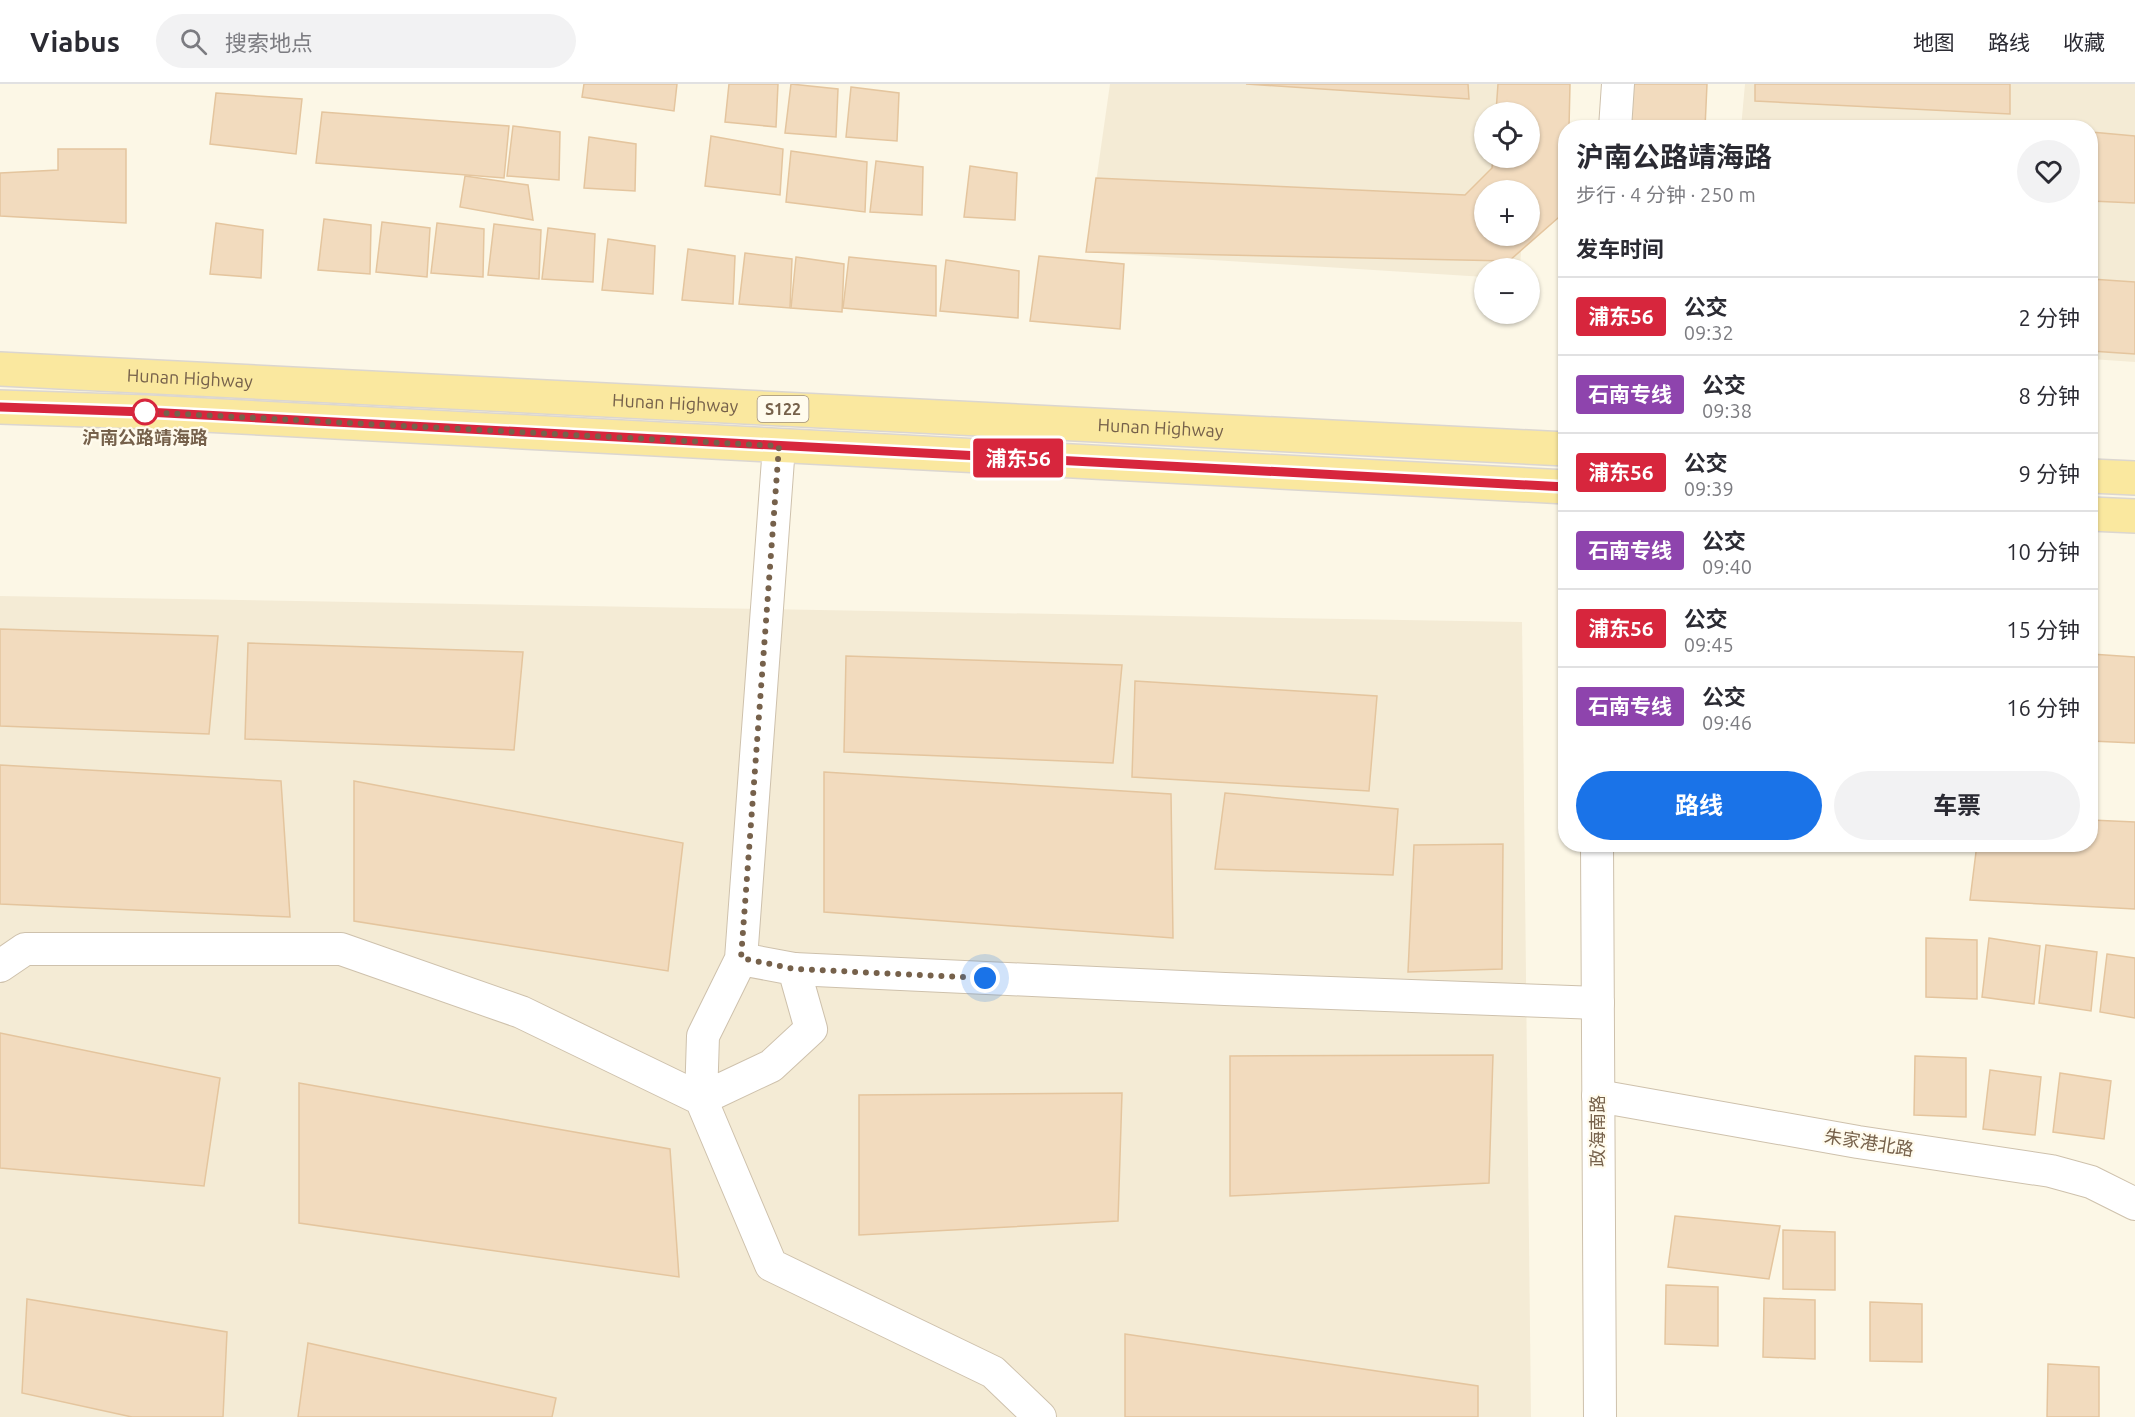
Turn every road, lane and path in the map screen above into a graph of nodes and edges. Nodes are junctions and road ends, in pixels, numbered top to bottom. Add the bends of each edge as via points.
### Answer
1 (1618, 84) edge
2 (1616, 120) edge
3 (0, 369) edge
4 (0, 407) edge
5 (779, 446) junction
6 (1558, 449) edge
7 (2098, 476) edge
8 (2135, 478) edge
9 (1558, 487) edge
10 (2098, 514) edge
11 (2135, 516) edge
12 (1597, 852) edge
13 (741, 958) junction
14 (0, 966) edge
15 (794, 969) junction
16 (1598, 1003) junction
17 (1598, 1096) junction
18 (701, 1099) junction
19 (2135, 1204) edge
20 (1040, 1417) edge
21 (1600, 1417) edge

1 - 2 street
3 - 6 main road, Hunan Highway / S122
4 - 5 main road, Hunan Highway / S122
5 - 9 main road, Hunan Highway / S122
5 - 13 street
7 - 8 main road
10 - 11 main road
12 - 16 street, 政海南路
13 - 15 street
13 - 18 street via 703,1036
14 - 18 street via 25,948 340,948 521,1012
15 - 16 street
15 - 18 street via 812,1029 771,1066
16 - 17 street, 政海南路
17 - 19 street, 朱家港北路 via 2051,1171 2091,1182
17 - 21 street, 政海南路
18 - 20 street via 771,1265 993,1372

